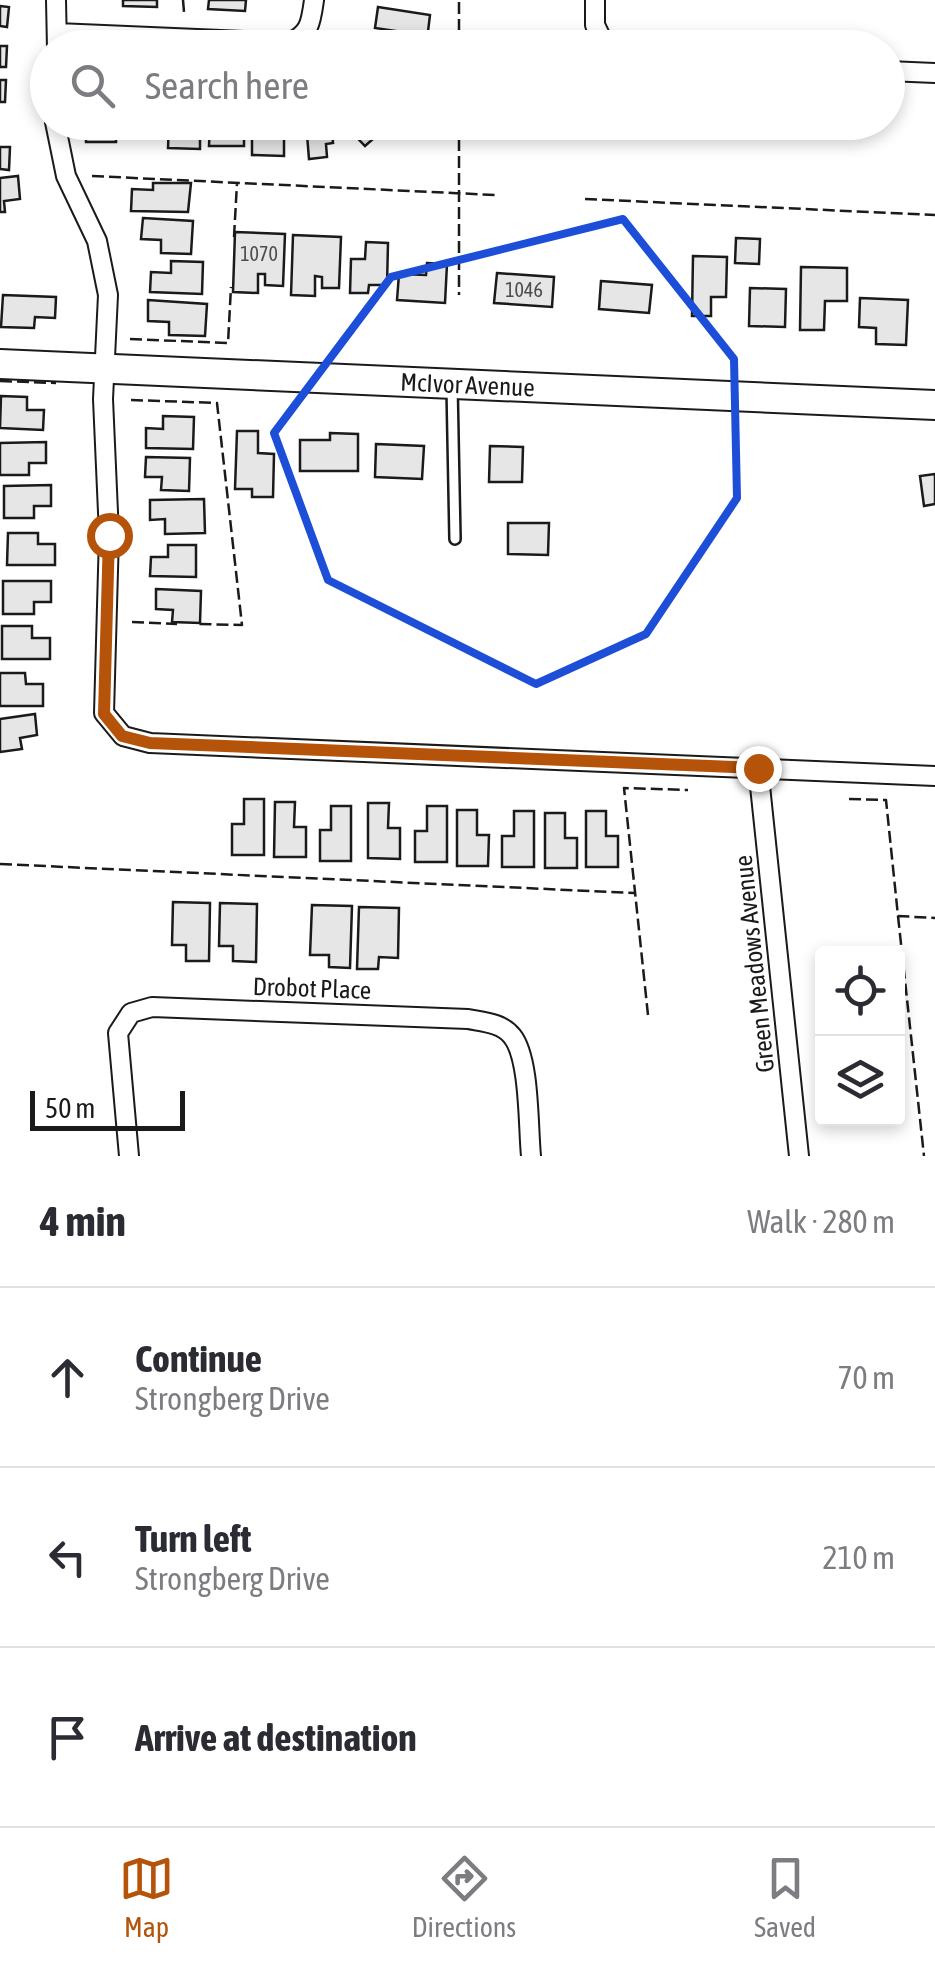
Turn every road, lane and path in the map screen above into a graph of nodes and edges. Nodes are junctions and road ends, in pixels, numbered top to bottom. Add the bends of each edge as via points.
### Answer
1 (56, 0) edge
2 (314, 0) edge
3 (596, 0) edge
4 (57, 30) edge
5 (308, 30) edge
6 (597, 30) edge
7 (905, 72) edge
8 (935, 73) edge
9 (59, 140) edge
10 (0, 364) edge
11 (106, 367) junction
12 (452, 382) junction
13 (935, 404) edge
14 (455, 538) dead end
15 (758, 768) junction
16 (935, 776) edge
17 (129, 1156) edge
18 (531, 1156) edge
19 (799, 1156) edge

1 - 4 street
2 - 5 street
3 - 6 street
7 - 8 street
9 - 11 street via 103,268
10 - 11 street, McIvor Avenue
11 - 12 street, McIvor Avenue
11 - 15 street via 104,714 122,736 150,743
12 - 13 street, McIvor Avenue
12 - 14 lane
15 - 16 street
15 - 19 street, Green Meadows Avenue
17 - 18 street, Drobot Place via 118,1032 131,1012 152,1007 494,1024 522,1052

